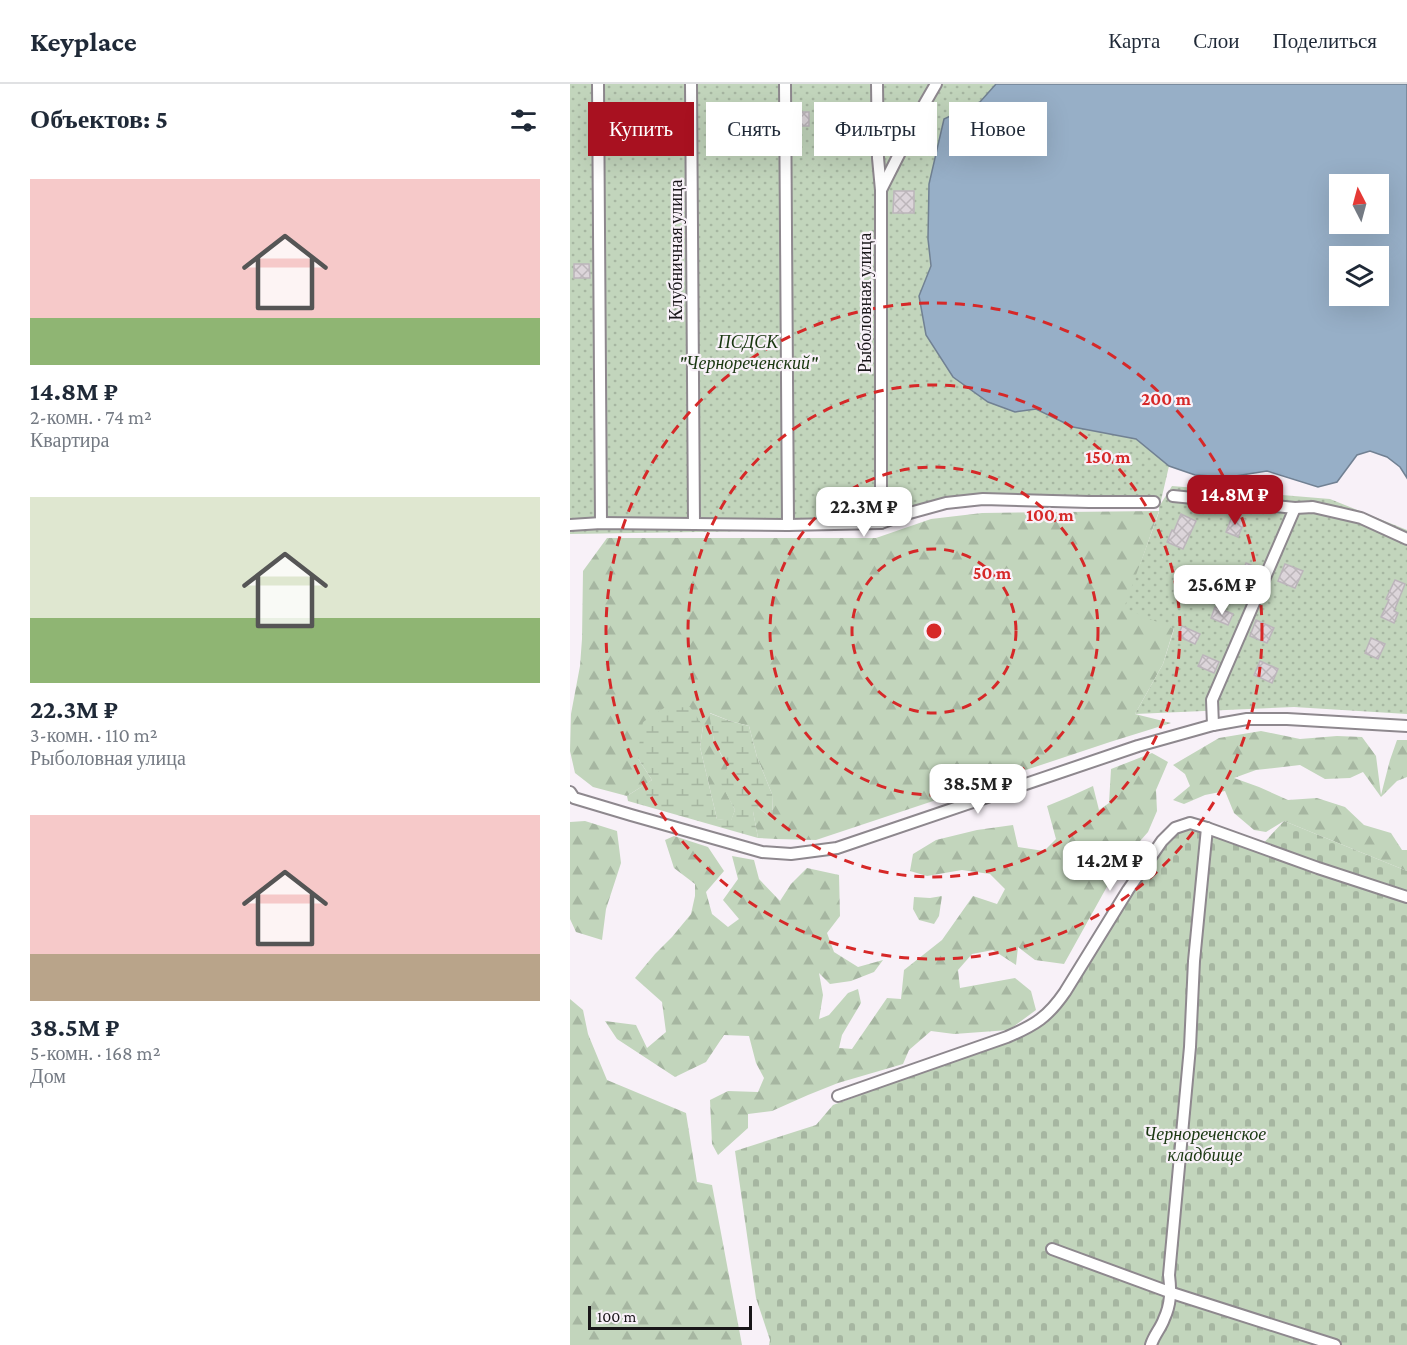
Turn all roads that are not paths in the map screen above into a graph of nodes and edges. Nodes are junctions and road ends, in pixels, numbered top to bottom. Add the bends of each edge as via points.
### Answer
1 (598, 84) edge
2 (691, 84) edge
3 (785, 84) edge
4 (877, 84) edge
5 (936, 84) edge
6 (881, 190) junction
7 (1173, 496) dead end
8 (1154, 502) dead end
9 (1295, 508) junction
10 (881, 523) junction
11 (601, 524) junction
12 (694, 524) junction
13 (570, 525) edge
14 (788, 525) junction
15 (1407, 539) edge
16 (1214, 725) junction
17 (1407, 726) edge
18 (571, 795) edge
19 (1208, 828) junction
20 (1407, 897) edge
21 (838, 1096) dead end
22 (1052, 1249) dead end
23 (1172, 1293) junction
24 (1151, 1345) edge
25 (1335, 1345) edge

1 - 11 street
2 - 12 street, Клубничная улица
3 - 14 street
4 - 6 street, Рыболовная улица
5 - 6 street
6 - 10 street, Рыболовная улица
7 - 9 street
8 - 10 street via 982,499 946,503
9 - 15 street via 1313,507 1361,518
9 - 16 street via 1212,700
10 - 14 street
11 - 12 street
11 - 13 street
12 - 14 street
16 - 17 street via 1247,719 1287,719
16 - 18 street via 1138,746 837,848 791,854 762,852
19 - 20 street
19 - 21 street via 1190,823 1175,828 1162,841 1065,992 1042,1019 1007,1037
19 - 23 street via 1169,1275
22 - 23 street
23 - 24 street
23 - 25 street

